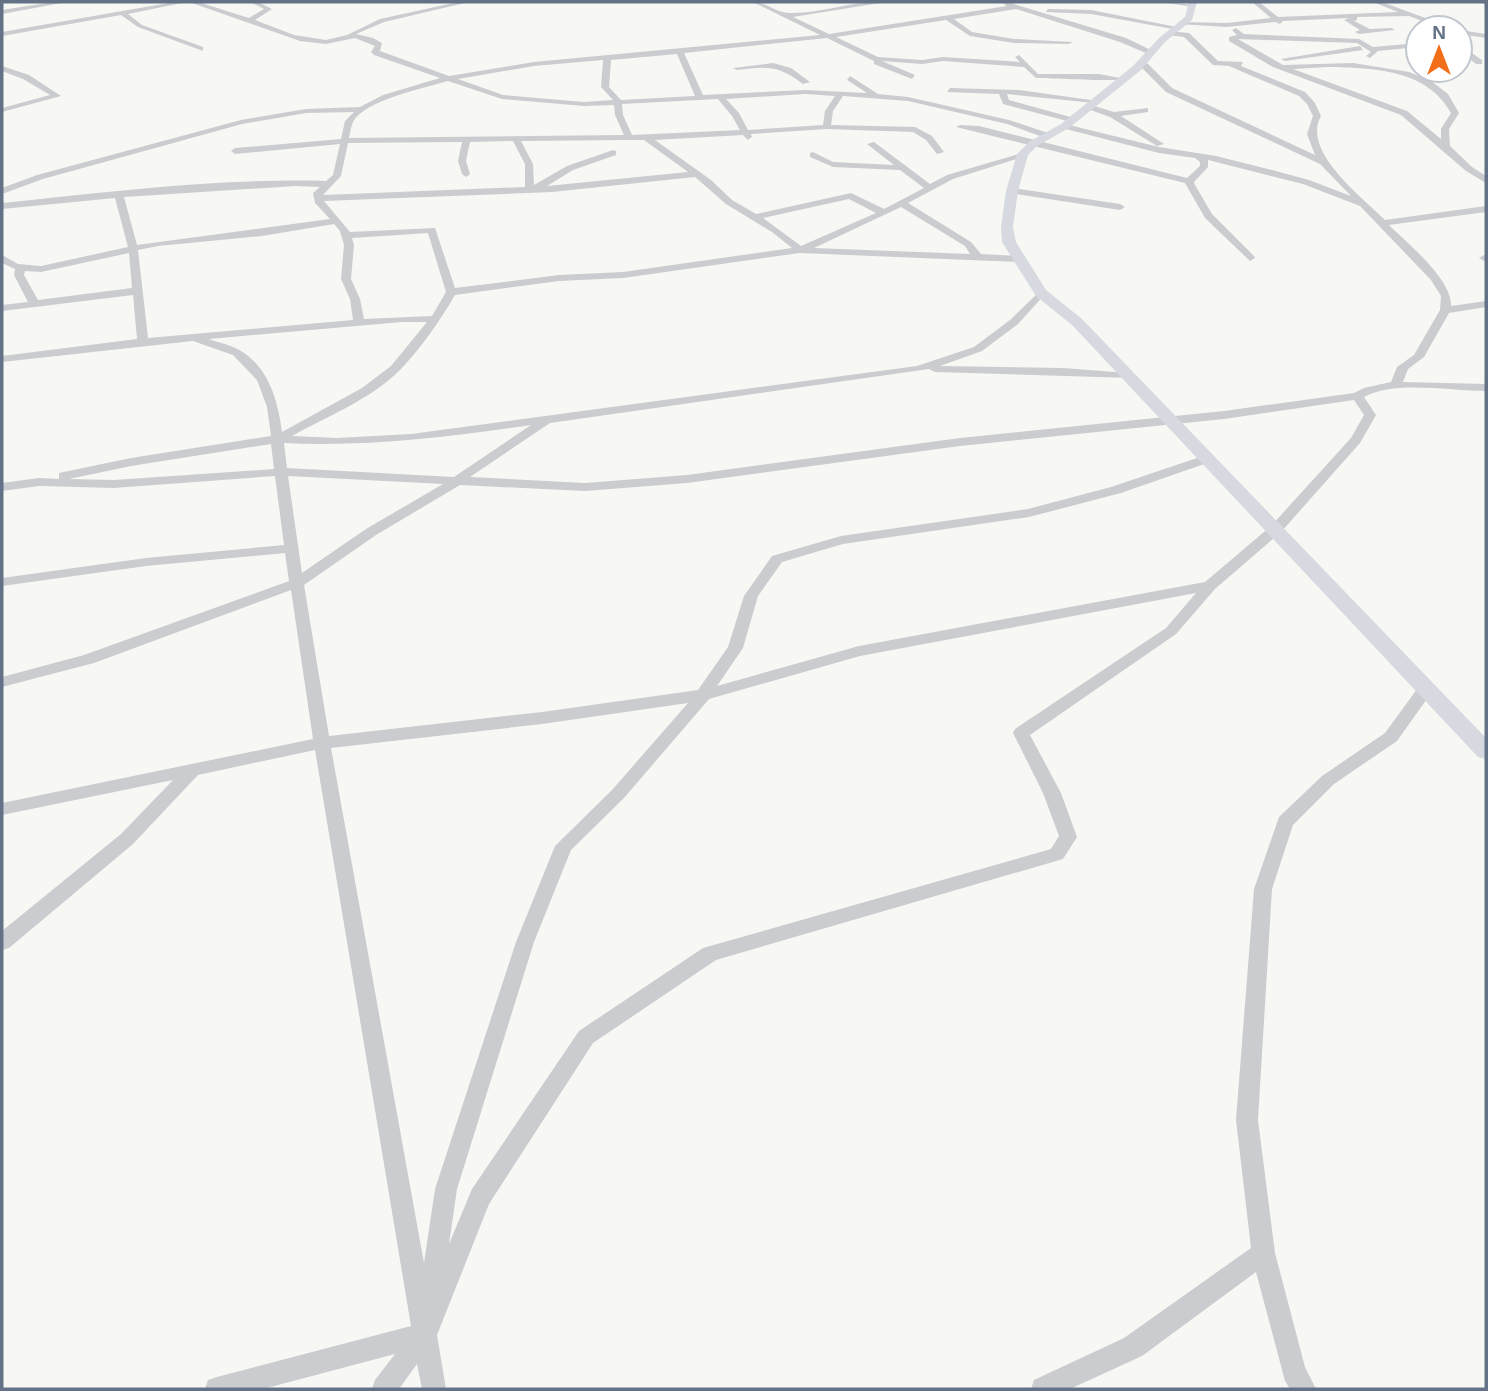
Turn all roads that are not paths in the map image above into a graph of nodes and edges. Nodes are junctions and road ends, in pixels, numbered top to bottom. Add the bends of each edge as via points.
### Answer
1 (61, 2) edge
2 (184, 2) edge
3 (192, 2) edge
4 (253, 2) edge
5 (466, 2) edge
6 (756, 2) edge
7 (883, 2) edge
8 (1002, 2) edge
9 (1165, 2) edge
10 (1255, 2) edge
11 (1382, 2) edge
12 (1193, 3) edge
13 (1312, 4) dead end
14 (1016, 6) junction
15 (2, 12) edge
16 (1035, 12) junction
17 (123, 13) junction
18 (1404, 14) edge
19 (1409, 14) edge
20 (783, 16) junction
21 (1326, 16) junction
22 (947, 17) junction
23 (1274, 19) junction
24 (250, 20) junction
25 (1227, 25) junction
26 (1356, 25) junction
27 (1176, 29) junction
28 (1094, 31) junction
29 (1368, 31) junction
30 (1347, 33) junction
31 (2, 34) edge
32 (350, 34) junction
33 (1474, 35) edge
34 (829, 36) junction
35 (1242, 36) junction
36 (1486, 36) edge
37 (1308, 37) junction
38 (1014, 41) junction
39 (1069, 42) dead end
40 (1404, 47) edge
41 (200, 48) dead end
42 (1213, 48) dead end
43 (1224, 48) dead end
44 (1246, 48) junction
45 (1202, 49) junction
46 (1373, 51) junction
47 (680, 52) junction
48 (1291, 52) dead end
49 (1323, 53) junction
50 (1355, 53) dead end
51 (1304, 56) junction
52 (607, 57) junction
53 (1146, 58) junction
54 (1474, 58) edge
55 (878, 60) junction
56 (1272, 62) junction
57 (1479, 62) dead end
58 (1345, 64) junction
59 (1025, 65) junction
60 (1232, 65) junction
61 (1284, 67) junction
62 (2, 68) edge
63 (1404, 68) edge
64 (1404, 73) edge
65 (912, 77) dead end
66 (15, 78) junction
67 (448, 78) junction
68 (750, 78) dead end
69 (850, 78) dead end
70 (2, 79) edge
71 (1121, 79) junction
72 (959, 81) dead end
73 (1426, 84) edge
74 (950, 90) dead end
75 (998, 90) junction
76 (841, 92) junction
77 (762, 94) junction
78 (876, 95) junction
79 (886, 96) junction
80 (720, 97) junction
81 (700, 98) junction
82 (618, 101) junction
83 (1091, 104) junction
84 (361, 109) junction
85 (2, 110) edge
86 (880, 110) dead end
87 (1145, 110) dead end
88 (1113, 114) junction
89 (1068, 123) junction
90 (827, 127) junction
91 (960, 127) dead end
92 (746, 134) junction
93 (1048, 136) junction
94 (630, 138) junction
95 (648, 138) junction
96 (516, 140) junction
97 (344, 141) junction
98 (466, 141) junction
99 (871, 144) dead end
100 (1446, 147) junction
101 (1028, 149) junction
102 (235, 151) dead end
103 (940, 152) dead end
104 (613, 153) dead end
105 (1181, 153) junction
106 (813, 155) dead end
107 (1199, 158) junction
108 (1323, 162) junction
109 (902, 167) junction
110 (466, 174) dead end
111 (695, 174) junction
112 (1486, 180) edge
113 (1189, 181) junction
114 (326, 184) junction
115 (930, 188) junction
116 (530, 189) junction
117 (2, 191) edge
118 (1012, 191) junction
119 (118, 194) junction
120 (320, 198) junction
121 (901, 202) junction
122 (2, 206) edge
123 (1120, 207) dead end
124 (1486, 209) edge
125 (883, 212) junction
126 (1374, 212) junction
127 (752, 218) junction
128 (336, 221) junction
129 (1385, 223) junction
130 (346, 235) junction
131 (133, 247) junction
132 (800, 250) junction
133 (977, 256) junction
134 (2, 258) edge
135 (1250, 258) dead end
136 (1018, 260) junction
137 (21, 267) junction
138 (138, 291) junction
139 (451, 292) junction
140 (1041, 293) junction
141 (34, 303) junction
142 (1486, 304) edge
143 (2, 308) edge
144 (1445, 310) junction
145 (436, 318) junction
146 (359, 323) junction
147 (195, 338) junction
148 (143, 342) junction
149 (2, 359) edge
150 (919, 369) junction
151 (1128, 376) junction
152 (1396, 385) junction
153 (1486, 388) edge
154 (1357, 396) junction
155 (550, 419) junction
156 (1170, 422) junction
157 (278, 439) junction
158 (1206, 459) junction
159 (282, 472) junction
160 (39, 482) junction
161 (455, 482) junction
162 (2, 487) edge
163 (1276, 529) junction
164 (291, 548) junction
165 (2, 582) edge
166 (297, 583) junction
167 (1210, 586) junction
168 (2, 681) edge
169 (1426, 689) junction
170 (702, 695) junction
171 (322, 743) junction
172 (1486, 751) edge
173 (194, 768) junction
174 (2, 809) edge
175 (2, 942) edge
176 (1263, 1253) junction
177 (425, 1334) junction
178 (217, 1389) edge
179 (384, 1389) edge
180 (434, 1389) edge
181 (1043, 1389) edge
182 (1304, 1389) edge

1 - 15 street
2 - 17 street
3 - 24 street
4 - 24 street via 269,9
5 - 32 street via 382,20
6 - 20 street
7 - 20 street
8 - 14 street
9 - 12 street
10 - 23 street
11 - 19 street
12 - 27 main road via 1192,12
13 - 21 street
14 - 16 street
14 - 22 street
16 - 27 street via 1091,12
16 - 28 street
17 - 31 street
17 - 41 street via 140,26
18 - 21 street
20 - 34 street
21 - 23 street
22 - 34 street
22 - 38 street via 970,34
23 - 25 street
23 - 37 street
24 - 32 street via 313,41 332,43
25 - 27 street
25 - 35 street
26 - 29 street
26 - 29 street via 1347,20 1383,18 1394,28
26 - 30 street
27 - 28 street
27 - 45 street
27 - 53 main road
28 - 53 street
29 - 30 street
30 - 37 street
30 - 46 street
32 - 67 street via 375,42 377,53
33 - 36 street
34 - 47 street
34 - 55 street
35 - 37 street
35 - 44 street via 1232,39
37 - 49 street
38 - 39 street
38 - 59 street
40 - 46 street
42 - 45 street
43 - 44 street
44 - 56 street
45 - 60 street via 1216,63
46 - 49 street
46 - 50 street
46 - 58 street
46 - 63 street
47 - 52 street
47 - 81 street
48 - 51 street
49 - 51 street
49 - 58 street
51 - 56 street
52 - 67 street
52 - 82 street via 605,87
53 - 71 main road
53 - 108 street via 1169,90
54 - 57 street
55 - 59 street
55 - 65 street
56 - 60 street
56 - 61 street
58 - 61 street
58 - 64 street
59 - 71 street via 1036,76
60 - 108 street via 1302,94 1311,103 1317,116 1312,123 1312,142
61 - 100 street via 1404,113
62 - 66 street
66 - 70 street
66 - 85 street via 34,81 57,96
67 - 82 street via 502,97 584,104
67 - 84 street
68 - 77 street via 734,66 775,63 807,81 755,88
69 - 78 street
71 - 83 main road
72 - 75 street
73 - 100 street via 1453,105 1455,113 1445,129
74 - 75 street
75 - 83 street
75 - 89 street via 1006,102
76 - 77 street
76 - 78 street
76 - 90 street via 829,111
77 - 80 street
78 - 79 street
79 - 86 street
79 - 93 street via 996,119
80 - 81 street
80 - 92 street
81 - 82 street
82 - 94 street
83 - 88 street
83 - 89 main road
84 - 97 street via 349,121
84 - 117 street via 306,111 241,122
87 - 88 street
88 - 105 street via 1144,136
89 - 93 main road
89 - 105 street
90 - 92 street
90 - 103 street via 915,130
91 - 101 street via 977,127
92 - 95 street
93 - 101 main road
94 - 95 street
94 - 96 street
95 - 111 street
96 - 98 street
96 - 116 street via 529,164
97 - 98 street
97 - 102 street
97 - 114 street via 337,176
98 - 110 street via 462,162
99 - 109 street
100 - 112 street
101 - 113 street via 1097,156
101 - 115 street
101 - 118 main road
104 - 116 street
105 - 107 street
106 - 109 street via 837,167
107 - 113 street via 1204,167
107 - 126 street via 1306,182
108 - 126 street
109 - 115 street
111 - 116 street
111 - 127 street
113 - 135 street via 1208,216
114 - 119 street
114 - 120 street via 318,193
115 - 121 street
116 - 120 street
118 - 123 street
118 - 136 main road via 1007,227
119 - 122 street
119 - 131 street
120 - 128 street
121 - 125 street
121 - 133 street via 968,244
124 - 129 street
125 - 127 street via 851,196
125 - 132 street
126 - 129 street
127 - 132 street
128 - 130 street
128 - 131 street
129 - 144 street via 1442,287
130 - 139 street via 432,230
130 - 146 street via 346,279
131 - 137 street via 76,262
131 - 138 street
132 - 133 street
132 - 139 street via 623,275
133 - 136 street
134 - 137 street
136 - 140 main road
137 - 141 street via 19,275
138 - 141 street
138 - 148 street
139 - 145 street
140 - 150 street via 1014,322 978,349
140 - 151 main road via 1077,322
141 - 143 street
142 - 144 street
144 - 152 street via 1418,357 1403,367
145 - 146 street
145 - 157 street via 395,368 366,390
146 - 147 street
147 - 148 street
147 - 157 street via 237,353 262,379
148 - 149 street
150 - 151 street
150 - 155 street
151 - 156 main road
152 - 153 street
152 - 154 street
154 - 156 street
154 - 163 street via 1370,415 1356,440
155 - 157 street via 411,438
155 - 161 street
156 - 158 main road
156 - 161 street via 960,442 687,479 584,487
157 - 159 street
157 - 160 street
158 - 163 main road
158 - 170 street via 1029,513 841,540 777,559 751,596 735,648
159 - 160 street via 114,484
159 - 161 street
159 - 164 street
160 - 162 street
161 - 166 street
163 - 167 street
163 - 169 main road
164 - 165 street
164 - 166 street
166 - 168 street via 89,659
166 - 171 street
167 - 170 street via 859,650
167 - 177 street via 1171,631 1021,733 1052,793 1068,837 1057,854 710,954 586,1037 480,1197
169 - 172 main road
169 - 176 street via 1391,737 1328,780 1284,822 1263,889 1247,1120
170 - 171 street
170 - 177 street via 618,794 564,846 525,942 446,1189
171 - 173 street
171 - 177 street
173 - 174 street
173 - 175 street via 127,839
176 - 181 street via 1133,1347
176 - 182 street via 1294,1372
177 - 178 street
177 - 179 street
177 - 180 street

